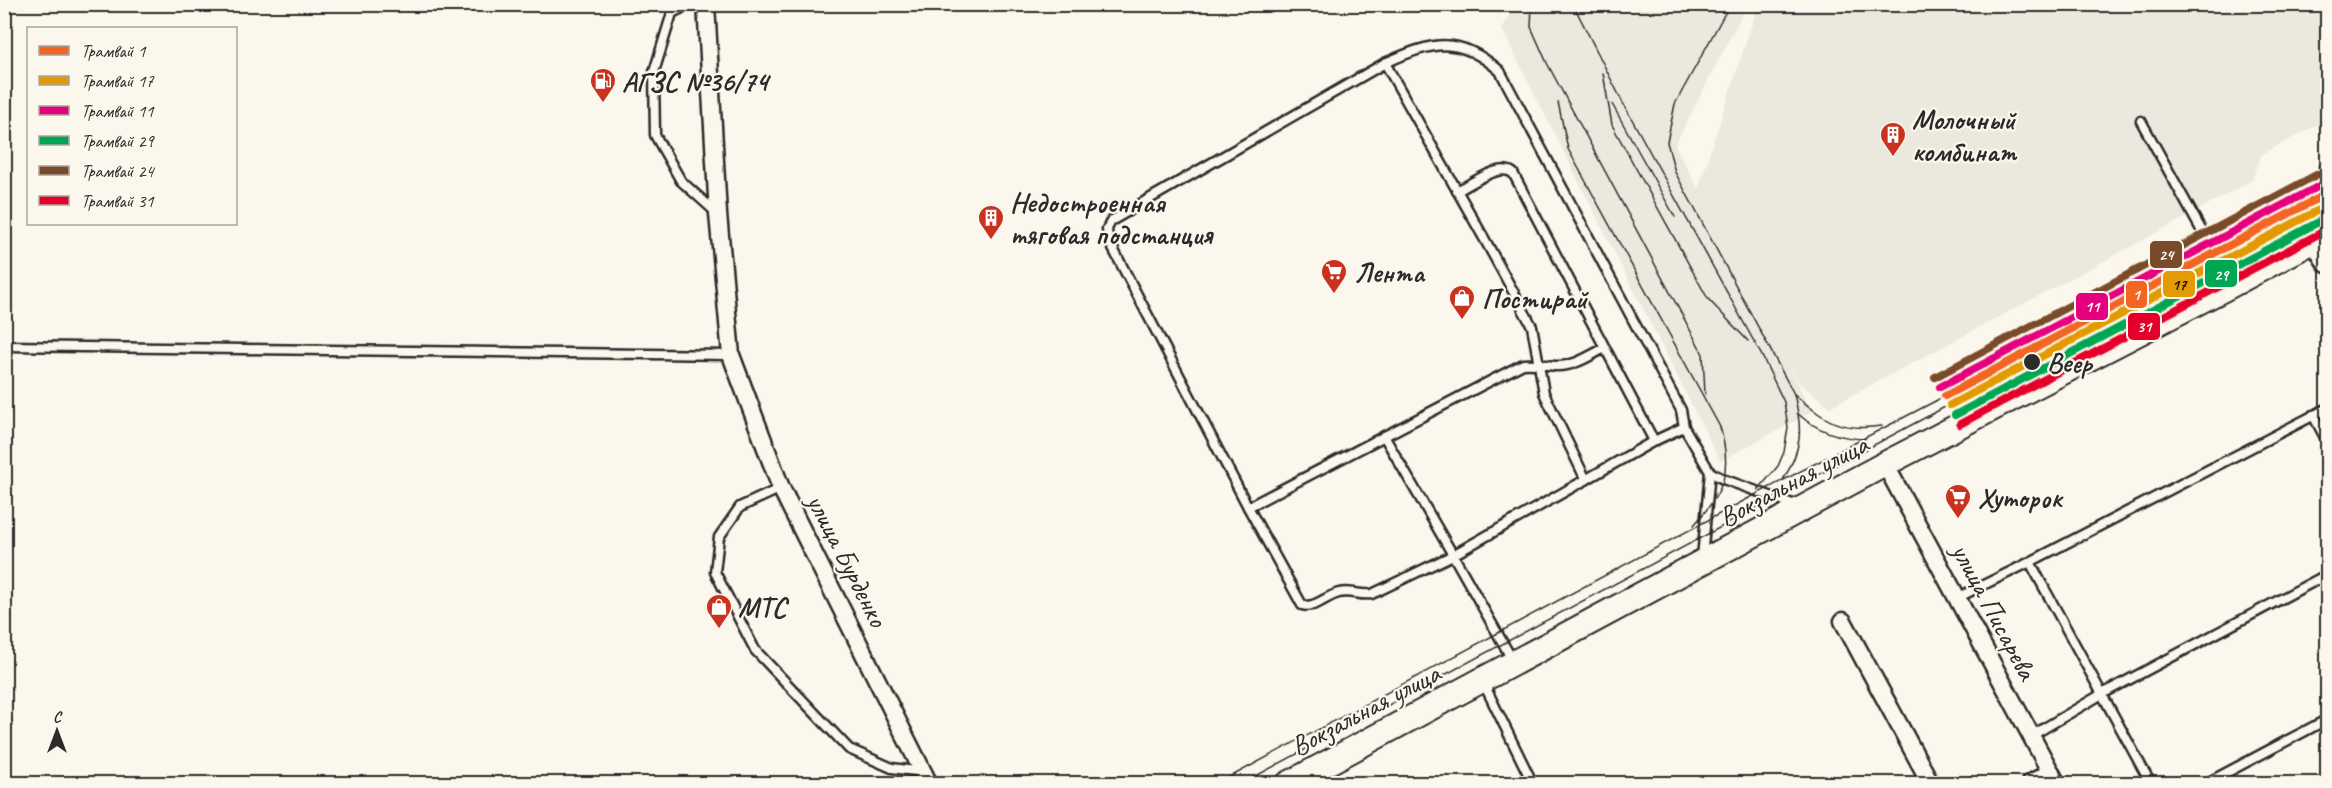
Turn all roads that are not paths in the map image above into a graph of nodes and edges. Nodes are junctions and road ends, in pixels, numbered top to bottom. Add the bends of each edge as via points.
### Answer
1 (691, 4) edge
2 (706, 4) edge
3 (1385, 63) junction
4 (2141, 121) dead end
5 (2328, 165) edge
6 (1457, 191) junction
7 (718, 214) junction
8 (2321, 236) edge
9 (2210, 247) junction
10 (2328, 262) edge
11 (2229, 286) junction
12 (4, 346) edge
13 (1605, 348) junction
14 (731, 355) junction
15 (1539, 363) junction
16 (2328, 408) edge
17 (2313, 415) junction
18 (1684, 427) junction
19 (1384, 436) junction
20 (1654, 441) junction
21 (2328, 442) edge
22 (1885, 464) junction
23 (1710, 472) junction
24 (1586, 480) junction
25 (782, 488) junction
26 (1248, 507) junction
27 (1803, 508) junction
28 (1453, 555) junction
29 (2030, 562) junction
30 (1701, 563) junction
31 (2328, 574) edge
32 (1957, 598) junction
33 (1843, 621) dead end
34 (1515, 664) junction
35 (1482, 681) junction
36 (2102, 694) junction
37 (2328, 719) edge
38 (2031, 736) junction
39 (926, 778) edge
40 (2054, 778) edge
41 (1288, 783) edge
42 (1533, 783) edge
43 (1931, 783) edge
44 (2029, 783) edge
45 (2151, 783) edge
46 (2205, 783) edge

1 - 7 lane via 672,13 654,72 655,135 681,181
2 - 7 street, улица Бурденко
3 - 6 lane
3 - 18 lane via 1416,49 1462,46 1483,56 1500,71 1681,410
3 - 26 lane via 1111,221 1107,229 1107,239
4 - 9 lane
5 - 9 lane via 2301,201
6 - 13 lane via 1499,170 1514,173
6 - 15 lane via 1532,327
7 - 14 street, улица Бурденко
8 - 10 street
8 - 11 main road, Вокзальная улица
9 - 11 lane
11 - 22 main road, Вокзальная улица
12 - 14 lane
13 - 15 lane via 1575,363
13 - 20 lane
14 - 25 street, улица Бурденко
15 - 19 lane via 1523,364
15 - 24 lane via 1544,393
16 - 17 lane
17 - 21 lane
17 - 29 lane
18 - 20 lane
18 - 23 lane
19 - 26 lane
19 - 28 lane
20 - 24 lane
22 - 27 main road, Вокзальная улица
22 - 32 street, улица Писарева
23 - 27 lane
23 - 30 lane
24 - 28 lane
25 - 39 street, улица Бурденко
25 - 39 lane via 740,507 719,537 715,572 755,650 849,749
26 - 28 lane via 1302,604 1308,606 1337,593 1372,594
27 - 30 main road, Вокзальная улица
28 - 34 lane
29 - 32 lane
29 - 36 lane
30 - 34 main road, Вокзальная улица
31 - 36 lane
32 - 38 street, улица Писарева
33 - 43 street
34 - 35 main road, Вокзальная улица
35 - 41 main road, Вокзальная улица
35 - 42 lane
36 - 38 lane
36 - 45 lane
37 - 46 lane
38 - 40 street, улица Писарева
40 - 44 street

